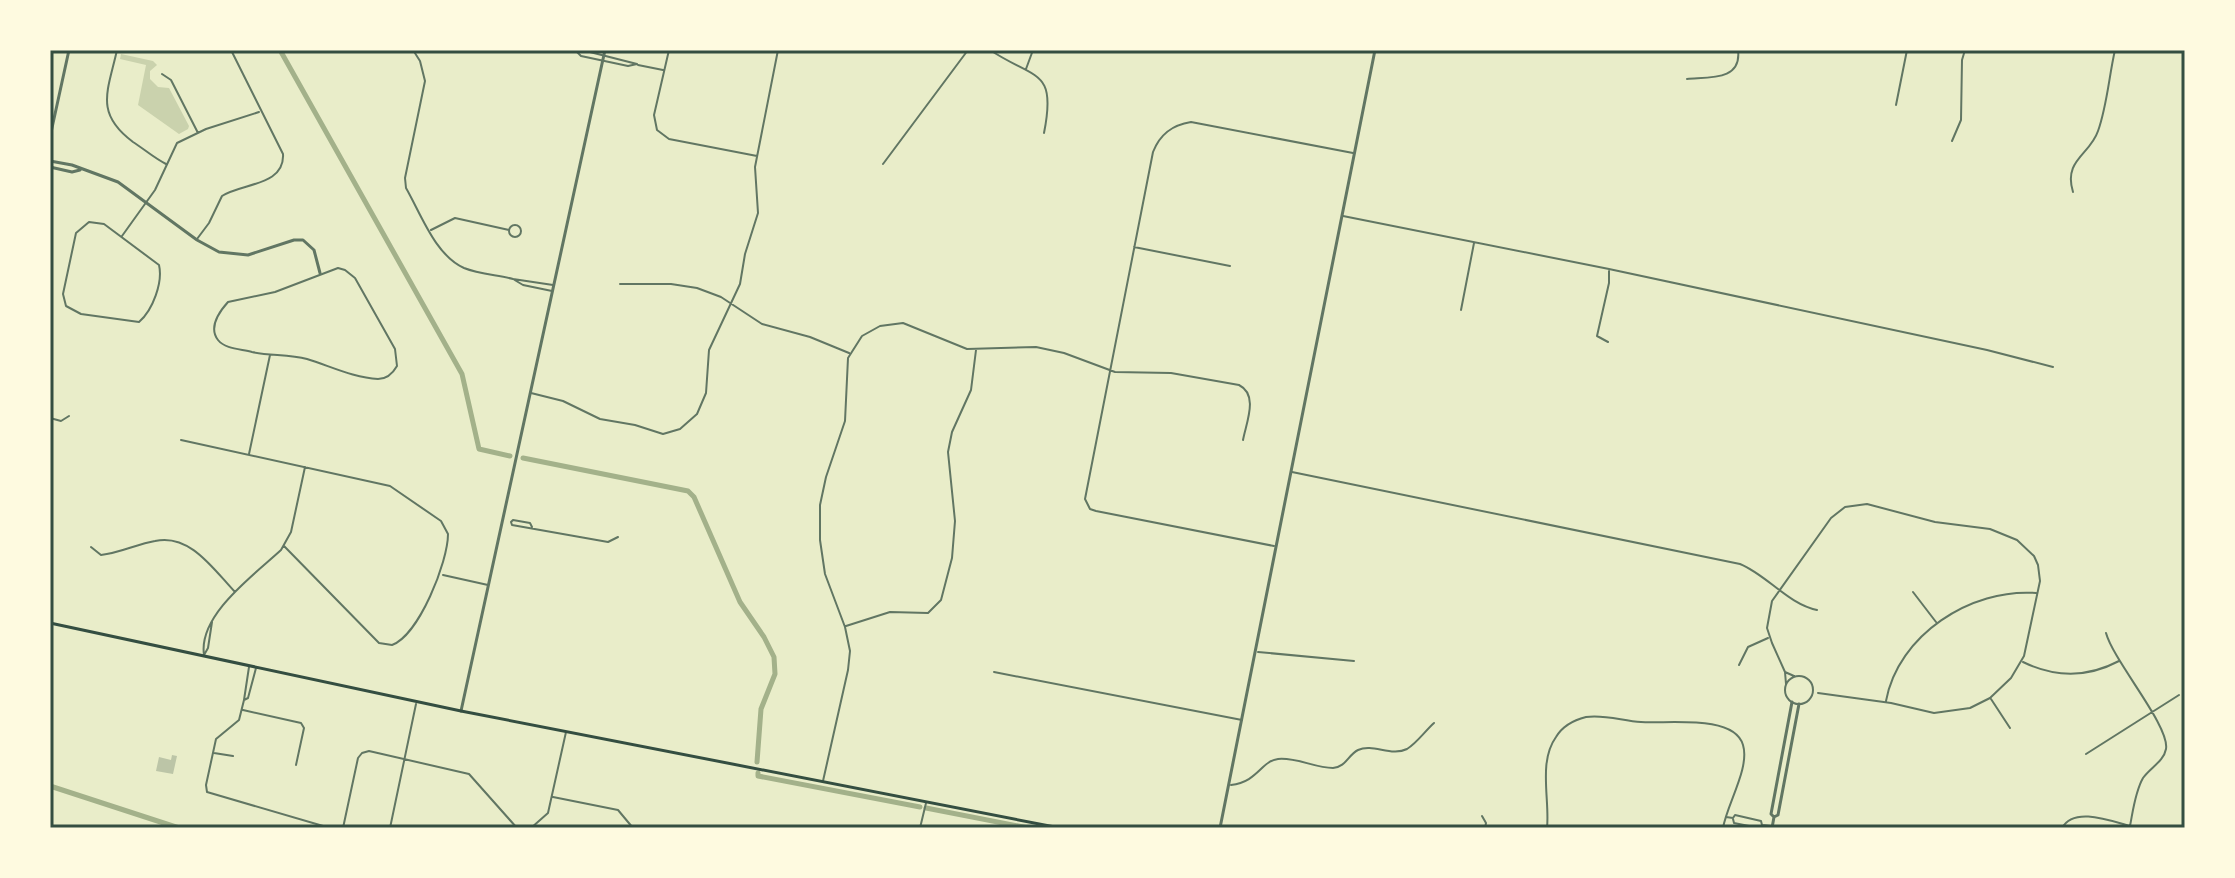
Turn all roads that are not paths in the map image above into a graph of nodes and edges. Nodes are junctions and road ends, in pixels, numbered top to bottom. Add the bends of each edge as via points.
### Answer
1 (69, 50) edge
2 (117, 50) edge
3 (231, 50) edge
4 (413, 50) edge
5 (570, 50) edge
6 (669, 50) edge
7 (778, 50) edge
8 (968, 50) edge
9 (990, 50) edge
10 (1033, 50) edge
11 (1375, 50) edge
12 (1738, 50) edge
13 (1907, 50) edge
14 (1965, 50) edge
15 (2115, 50) edge
16 (577, 52) edge
17 (605, 53) edge
18 (603, 61) junction
19 (637, 64) junction
20 (1026, 70) junction
21 (665, 71) junction
22 (162, 74) dead end
23 (1687, 79) dead end
24 (1896, 105) dead end
25 (261, 112) junction
26 (51, 128) edge
27 (198, 133) junction
28 (1044, 133) dead end
29 (50, 135) edge
30 (1952, 141) dead end
31 (1354, 154) junction
32 (757, 156) junction
33 (50, 161) edge
34 (166, 164) junction
35 (883, 164) dead end
36 (50, 167) edge
37 (80, 170) junction
38 (2073, 192) dead end
39 (145, 202) junction
40 (1342, 215) junction
41 (509, 230) dead end
42 (430, 231) junction
43 (122, 236) junction
44 (197, 240) junction
45 (1474, 242) junction
46 (1134, 247) junction
47 (1230, 266) dead end
48 (1609, 269) junction
49 (320, 273) junction
50 (513, 279) junction
51 (620, 284) dead end
52 (554, 285) junction
53 (553, 291) junction
54 (731, 304) junction
55 (1461, 310) dead end
56 (1608, 342) dead end
57 (976, 350) junction
58 (850, 353) junction
59 (270, 355) junction
60 (2053, 367) dead end
61 (2185, 369) edge
62 (1109, 371) junction
63 (531, 393) junction
64 (2185, 399) edge
65 (69, 416) dead end
66 (50, 418) edge
67 (181, 440) dead end
68 (1243, 440) dead end
69 (249, 455) junction
70 (305, 467) junction
71 (1291, 472) junction
72 (503, 520) junction
73 (618, 537) dead end
74 (284, 546) junction
75 (91, 547) dead end
76 (1276, 547) junction
77 (440, 575) junction
78 (489, 585) junction
79 (1780, 589) junction
80 (1913, 592) dead end
81 (236, 593) junction
82 (2037, 593) junction
83 (1817, 610) dead end
84 (50, 623) edge
85 (1937, 623) junction
86 (845, 627) junction
87 (2106, 633) dead end
88 (1769, 638) junction
89 (1256, 652) junction
90 (204, 655) junction
91 (1354, 661) dead end
92 (2022, 661) junction
93 (2119, 661) junction
94 (1739, 665) dead end
95 (250, 666) junction
96 (256, 667) junction
97 (994, 672) dead end
98 (1785, 672) junction
99 (1795, 677) junction
100 (1786, 684) junction
101 (1813, 688) junction
102 (1818, 693) junction
103 (2179, 695) dead end
104 (1812, 696) junction
105 (1990, 698) junction
106 (244, 700) junction
107 (417, 701) junction
108 (1792, 702) junction
109 (1886, 702) junction
110 (1799, 704) junction
111 (242, 710) junction
112 (461, 711) junction
113 (2151, 712) junction
114 (1243, 720) junction
115 (1434, 723) dead end
116 (2010, 728) dead end
117 (566, 732) junction
118 (213, 752) junction
119 (2086, 754) dead end
120 (233, 756) dead end
121 (405, 759) junction
122 (296, 765) dead end
123 (823, 782) junction
124 (1229, 785) junction
125 (552, 797) junction
126 (926, 802) junction
127 (1482, 816) dead end
128 (1725, 817) junction
129 (1774, 817) junction
130 (1733, 818) junction
131 (2130, 826) edge
132 (1760, 827) edge
133 (1772, 827) edge
134 (330, 828) edge
135 (343, 828) edge
136 (390, 828) edge
137 (517, 828) edge
138 (531, 828) edge
139 (633, 828) edge
140 (920, 828) edge
141 (1060, 828) edge
142 (1220, 828) edge
143 (1485, 828) edge
144 (1547, 828) edge
145 (1723, 828) edge
146 (2062, 828) edge
147 (2138, 828) edge

1 - 26 street
2 - 34 street via 106,97 110,120
3 - 25 street
4 - 42 street via 425,81 404,184
5 - 16 street
6 - 21 street
7 - 32 street
8 - 35 street
9 - 20 street
10 - 20 street
11 - 31 street
12 - 23 street via 1731,72
13 - 24 street
14 - 30 street via 1961,120
15 - 38 street via 2098,132 2071,173
16 - 17 street
16 - 18 street
17 - 18 street
17 - 19 street
18 - 19 street
18 - 52 street
19 - 21 street
20 - 28 street via 1041,78 1048,93
21 - 32 street via 654,115 657,130 669,139
22 - 27 street via 171,80
25 - 27 street
25 - 44 street via 283,154 279,173 222,196
26 - 29 street
27 - 34 street via 177,143
31 - 40 street
31 - 46 street via 1197,122 1172,127 1153,152
32 - 54 street via 758,213
33 - 37 street
34 - 39 street
36 - 37 street
37 - 39 street via 118,182
39 - 43 street
39 - 44 street
40 - 45 street
40 - 71 street
41 - 42 street via 455,218
42 - 50 street via 456,264
43 - 43 street via 160,270 148,313 132,322 81,314 66,306 63,294 76,233 97,222
44 - 49 street via 219,252 248,255 303,240 314,250
45 - 48 street
45 - 55 street
46 - 47 street
46 - 62 street
48 - 56 street via 1597,336
48 - 60 street
49 - 59 street via 275,292 228,302 220,311 214,327 221,343
49 - 59 street via 338,268 351,273 395,349 398,360 391,374 377,379 299,357
50 - 52 street
50 - 53 street
51 - 54 street via 689,287
52 - 53 street
53 - 63 street
54 - 58 street via 762,324
54 - 63 street via 709,350 705,399 680,429 663,434 600,419
57 - 58 street via 894,323 867,332
57 - 62 street via 1048,348
57 - 86 street via 971,390 949,445 955,539 941,600 928,613 890,612
58 - 86 street via 845,421 826,477 819,523 825,574
59 - 69 street
61 - 64 street
62 - 68 street via 1171,373 1245,388 1251,399
62 - 76 street via 1087,504 1096,511
63 - 72 street
65 - 66 street via 61,421
67 - 69 street
69 - 70 street
70 - 74 street
70 - 77 street via 395,488 441,521 448,534
71 - 76 street
71 - 79 street via 1740,564
72 - 73 street via 608,542
72 - 78 street
74 - 77 street via 379,643 392,645 405,637
74 - 81 street
75 - 81 street via 101,555 156,540 178,541
76 - 89 street
77 - 78 street
78 - 112 street
79 - 82 street via 1831,518 1845,507 1867,504 1935,522 1990,529 2017,540 2038,565
79 - 83 street
79 - 88 street via 1769,609
80 - 85 street
81 - 90 street via 212,622 204,638
82 - 85 street via 2001,595
82 - 92 street
84 - 90 main road
85 - 109 street via 1900,662
86 - 123 street via 849,664
87 - 93 street
88 - 94 street via 1748,647
88 - 98 street
89 - 91 street
89 - 114 street
90 - 95 main road
92 - 93 street via 2079,675
92 - 105 street
93 - 113 street
95 - 96 main road
95 - 106 street
96 - 106 street
96 - 107 main road
97 - 114 street
98 - 99 street
98 - 100 street
99 - 100 street
99 - 101 street via 1806,678
100 - 108 street
101 - 102 street
101 - 104 street
102 - 104 street
102 - 109 street
103 - 113 street
104 - 110 street
105 - 109 street via 1970,708 1934,713
105 - 116 street
106 - 111 street
107 - 112 main road
107 - 121 street
108 - 110 street
108 - 129 street
110 - 129 street
111 - 118 street via 239,720 216,739
111 - 122 street via 303,725
112 - 117 main road
113 - 119 street
113 - 131 street via 2166,748 2138,790
114 - 124 street
115 - 124 street via 1404,750 1364,749 1334,768 1278,759 1247,782
117 - 123 main road
117 - 125 street
118 - 120 street
118 - 134 street via 207,792
121 - 135 street via 362,753
121 - 136 street
121 - 137 street via 469,774
123 - 126 main road
124 - 142 street
125 - 138 street via 548,813
125 - 139 street via 618,810
126 - 140 street
126 - 141 main road
127 - 143 street
128 - 130 street
128 - 144 street via 1744,761 1740,738 1723,727 1696,722 1586,717 1572,722 1550,748
128 - 145 street
129 - 133 street
130 - 132 street via 1734,823
130 - 132 street via 1761,821
131 - 146 street via 2082,816 2070,818
131 - 147 street
132 - 133 street

